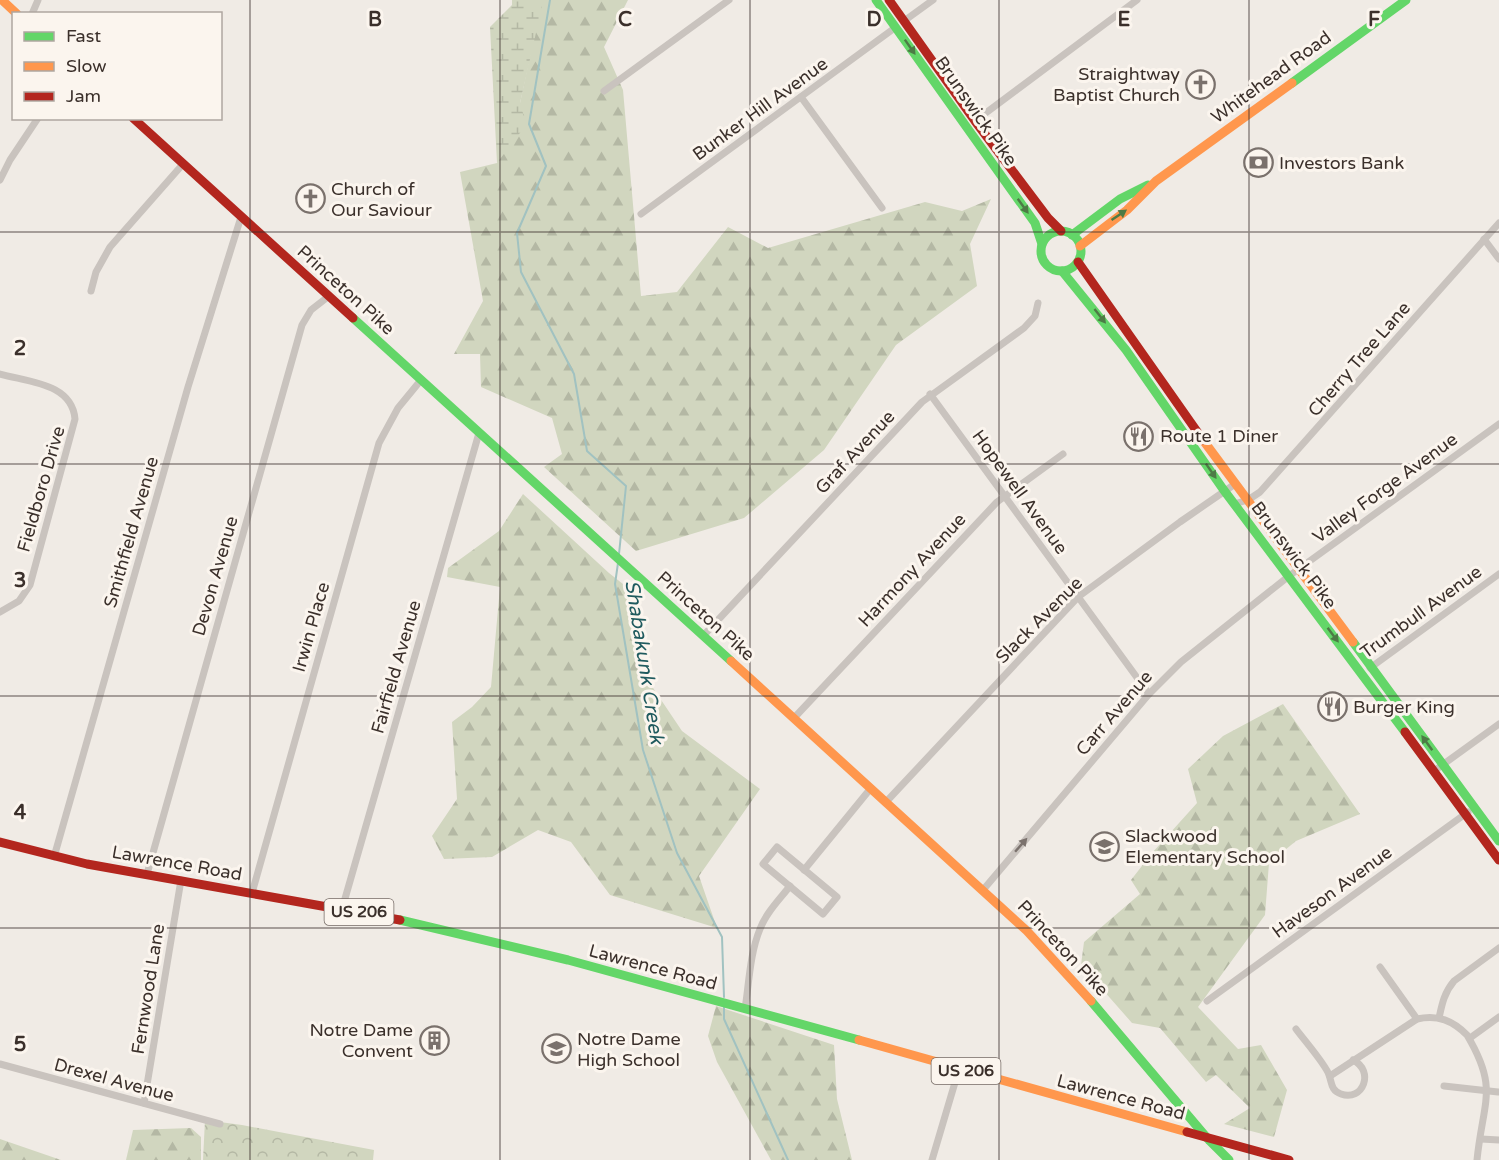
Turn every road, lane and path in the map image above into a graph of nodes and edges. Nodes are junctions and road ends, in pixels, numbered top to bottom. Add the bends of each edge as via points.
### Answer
1 (2, 0) edge
2 (729, 0) edge
3 (876, 0) edge
4 (889, 0) edge
5 (933, 0) edge
6 (1137, 0) edge
7 (1406, 0) edge
8 (15, 12) edge
9 (904, 21) junction
10 (896, 27) junction
11 (604, 91) dead end
12 (801, 97) junction
13 (37, 120) edge
14 (134, 120) edge
15 (975, 120) junction
16 (183, 165) junction
17 (0, 180) edge
18 (1156, 181) junction
19 (882, 208) dead end
20 (641, 214) dead end
21 (241, 217) junction
22 (1499, 223) edge
23 (1061, 231) junction
24 (1072, 235) junction
25 (1484, 239) junction
26 (1042, 244) junction
27 (1080, 246) junction
28 (1499, 259) edge
29 (1078, 262) junction
30 (1062, 271) junction
31 (91, 291) dead end
32 (329, 296) junction
33 (1038, 303) dead end
34 (0, 374) edge
35 (421, 381) junction
36 (1161, 383) junction
37 (1153, 389) junction
38 (930, 394) junction
39 (1499, 424) edge
40 (479, 433) junction
41 (1063, 454) dead end
42 (1235, 484) junction
43 (1224, 491) junction
44 (1004, 496) junction
45 (1248, 501) junction
46 (1234, 504) junction
47 (1299, 570) junction
48 (1499, 574) edge
49 (1289, 576) junction
50 (1078, 597) junction
51 (0, 612) edge
52 (703, 636) junction
53 (1371, 667) junction
54 (1361, 673) junction
55 (1149, 694) junction
56 (794, 718) junction
57 (1499, 724) edge
58 (1443, 765) junction
59 (1434, 771) junction
60 (871, 788) junction
61 (886, 802) junction
62 (1475, 807) junction
63 (1466, 813) junction
64 (1499, 841) edge
65 (0, 842) edge
66 (54, 857) junction
67 (1499, 860) edge
68 (804, 870) junction
69 (147, 874) junction
70 (181, 880) junction
71 (790, 886) junction
72 (982, 890) junction
73 (252, 893) junction
74 (342, 909) junction
75 (1499, 948) edge
76 (1380, 967) dead end
77 (1207, 1001) dead end
78 (745, 1009) junction
79 (1499, 1017) edge
80 (1439, 1018) junction
81 (1417, 1019) junction
82 (1296, 1029) dead end
83 (1470, 1038) junction
84 (1486, 1053) dead end
85 (1353, 1060) junction
86 (0, 1064) edge
87 (959, 1069) junction
88 (1330, 1076) junction
89 (1498, 1083) edge
90 (1444, 1086) dead end
91 (1498, 1092) edge
92 (144, 1103) junction
93 (220, 1124) dead end
94 (1207, 1138) junction
95 (1481, 1139) junction
96 (1499, 1140) edge
97 (1270, 1155) junction
98 (1220, 1156) edge
99 (932, 1160) edge
100 (1229, 1160) edge
101 (1257, 1160) edge
102 (1289, 1160) edge
103 (1477, 1160) edge

1 - 8 main road
2 - 11 street
3 - 10 main road, Brunswick Pike
4 - 9 main road, Brunswick Pike
5 - 9 street
6 - 15 street
7 - 18 main road, Whitehead Road
9 - 15 main road, Brunswick Pike
10 - 12 street, Bunker Hill Avenue
10 -> 26 main road, Brunswick Pike via 1035,223
12 - 19 street
12 - 20 street, Bunker Hill Avenue
13 - 17 street
14 - 16 main road, Princeton Pike
15 - 23 main road, Brunswick Pike
16 - 21 main road, Princeton Pike
16 - 31 street via 110,247
18 - 24 main road, Whitehead Road via 1120,199
27 -> 18 main road, Whitehead Road via 1127,210
21 - 32 main road, Princeton Pike
21 - 66 street, Smithfield Avenue via 186,394
22 - 25 street, Cherry Tree Lane
23 - 24 main road
23 - 26 main road via 1051,232
24 - 27 main road
25 - 28 street
25 - 45 street, Cherry Tree Lane via 1286,464
26 - 30 main road via 1045,263
27 - 29 main road
29 - 30 main road
29 - 36 main road, Brunswick Pike
30 -> 37 main road, Brunswick Pike
32 - 35 main road, Princeton Pike
32 - 69 street, Devon Avenue via 311,310 302,325
33 - 38 street, Graf Avenue via 1035,316 1024,328
34 - 51 street, Fieldboro Drive via 62,393 72,404 75,419 30,585 19,601
35 - 40 main road, Princeton Pike
35 - 73 street, Irwin Place via 393,415 378,446
36 - 37 street
36 - 42 main road, Brunswick Pike
37 -> 43 main road, Brunswick Pike
38 - 44 street, Hopewell Avenue
38 - 52 street, Graf Avenue
39 - 47 street, Valley Forge Avenue
40 - 52 main road, Princeton Pike
40 - 74 street, Fairfield Avenue
41 - 44 street, Harmony Avenue
42 - 43 street, Slack Avenue
42 - 45 main road, Brunswick Pike
43 - 46 main road, Brunswick Pike
43 - 50 street, Slack Avenue
44 - 50 street, Hopewell Avenue
44 - 56 street, Harmony Avenue
45 - 46 street, Cherry Tree Lane
45 - 47 main road, Brunswick Pike
46 - 49 main road, Brunswick Pike
47 - 49 street, Valley Forge Avenue
47 - 53 main road, Brunswick Pike
48 - 53 street, Trumbull Avenue
49 -> 54 main road, Brunswick Pike
49 - 55 street, Carr Avenue via 1181,662
50 - 55 street, Hopewell Avenue
50 - 61 street, Slack Avenue
52 - 56 main road, Princeton Pike
53 - 54 street, Trumbull Avenue
58 -> 53 main road, Brunswick Pike
54 - 59 main road, Brunswick Pike
72 -> 55 street, Carr Avenue
56 - 60 main road, Princeton Pike
57 - 58 street
58 - 59 street
58 - 62 main road, Brunswick Pike
59 - 63 main road, Brunswick Pike
60 - 61 main road, Princeton Pike
60 - 68 street
61 - 72 main road, Princeton Pike
62 - 63 street, Haveson Avenue
62 - 64 main road, Brunswick Pike
63 - 67 main road, Brunswick Pike
63 - 77 street, Haveson Avenue
65 - 66 main road, Lawrence Road / US 206
66 - 69 main road, Lawrence Road / US 206
68 - 71 street via 777,847 763,864
68 - 71 street via 837,897 823,914
69 - 70 main road, Lawrence Road / US 206
70 - 73 main road, Lawrence Road / US 206
70 - 92 street, Fernwood Lane
71 - 78 street via 760,929
72 - 94 main road, Princeton Pike via 1055,959
73 - 74 main road, Lawrence Road / US 206
74 - 78 main road, Lawrence Road / US 206 via 461,934
75 - 80 street via 1454,981 1444,996
76 - 81 street
78 - 87 main road, Lawrence Road / US 206
79 - 83 street
80 - 81 street
80 - 83 street via 1458,1026
81 - 85 street
82 - 88 street
83 - 84 street
85 - 88 street
85 - 88 street via 1362,1066 1365,1077 1359,1092 1341,1094 1332,1086
86 - 92 street, Drexel Avenue
87 - 94 main road, Lawrence Road / US 206
87 - 99 street
89 - 91 street
90 - 91 street
91 - 95 street
92 - 93 street, Drexel Avenue
94 - 97 main road, Lawrence Road / US 206
94 - 98 main road, US 206
95 - 96 street
95 - 103 street
97 - 101 main road
97 - 102 main road, Lawrence Road / US 206
98 - 100 main road, US 206

